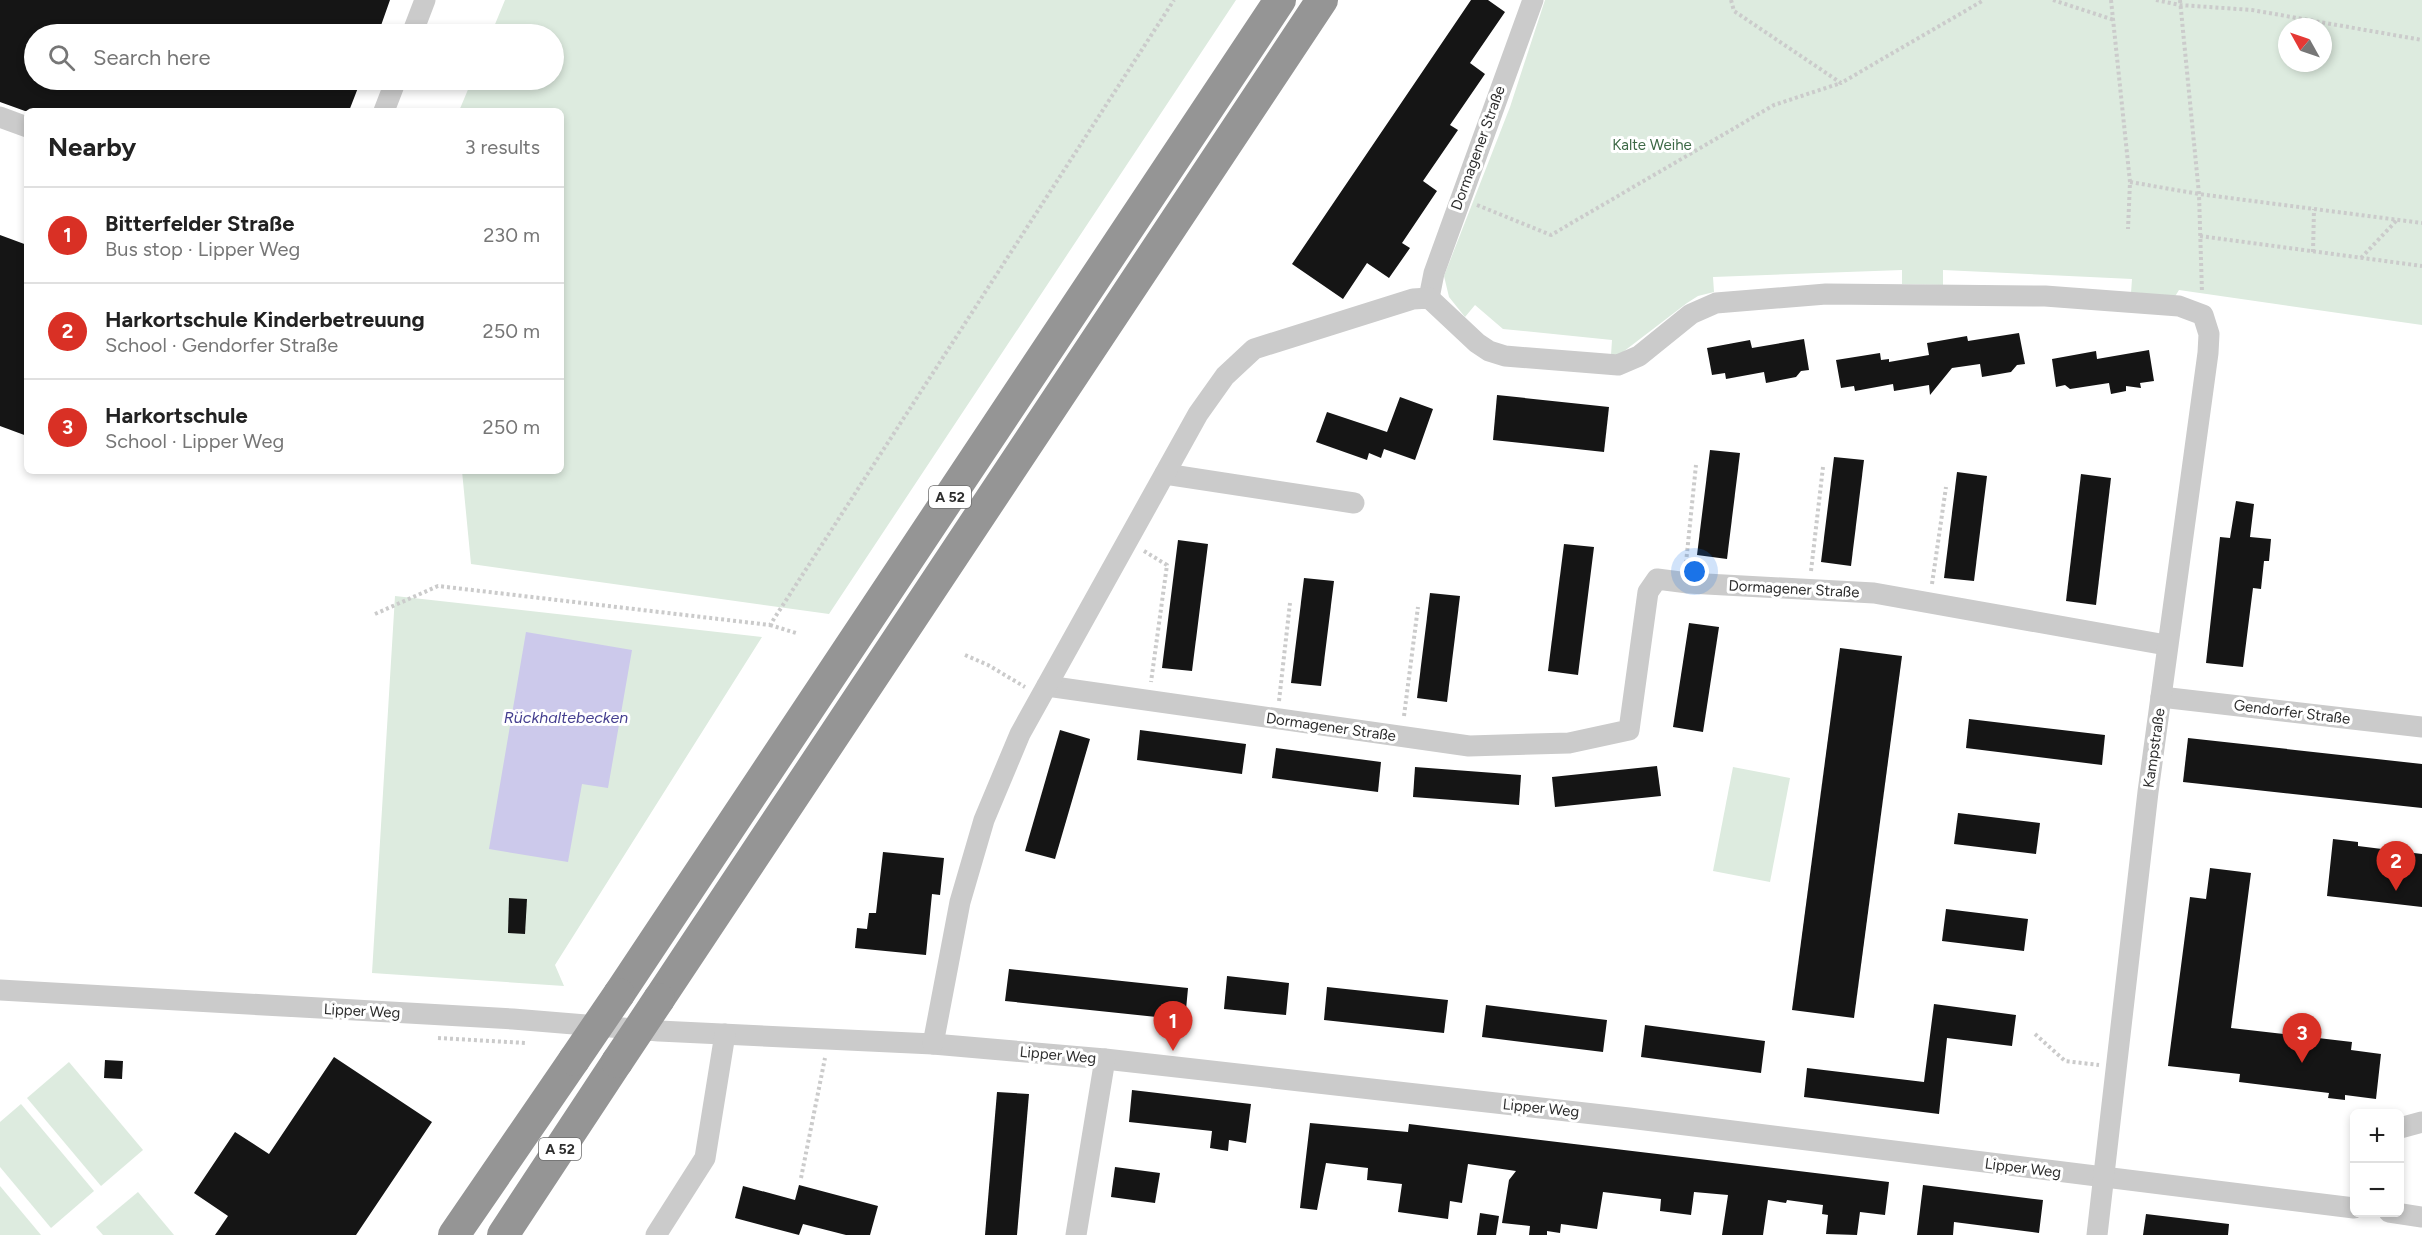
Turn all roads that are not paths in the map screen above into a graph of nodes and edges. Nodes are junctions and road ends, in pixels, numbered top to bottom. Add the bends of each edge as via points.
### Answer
1 (425, 0) edge
2 (1280, 0) edge
3 (1322, 0) edge
4 (1533, 0) edge
5 (416, 24) edge
6 (392, 90) edge
7 (385, 108) edge
8 (0, 117) edge
9 (24, 127) edge
10 (1429, 298) junction
11 (1164, 474) junction
12 (1354, 503) dead end
13 (2166, 645) junction
14 (1044, 691) junction
15 (2161, 697) junction
16 (2422, 727) edge
17 (0, 990) edge
18 (724, 1034) junction
19 (933, 1044) junction
20 (1105, 1059) junction
21 (2422, 1122) edge
22 (2404, 1127) edge
23 (2103, 1177) junction
24 (2350, 1207) edge
25 (2404, 1214) edge
26 (2422, 1217) edge
27 (454, 1235) edge
28 (503, 1235) edge
29 (656, 1235) edge
30 (1076, 1235) edge
31 (2097, 1235) edge

1 - 5 street
2 - 27 highway, A 52, bridge via 619,994
3 - 28 highway, A 52, bridge
4 - 10 street, Dormagener Straße via 1460,198
6 - 7 street
8 - 9 street
10 - 11 street via 1413,299 1254,349 1225,376
10 - 13 street, Kampstraße via 1489,351 1505,356 1618,365 1639,356 1691,314 1716,303 1826,294 2045,296 2179,306 2203,315 2209,334 2208,353
11 - 12 street
11 - 14 street
13 - 14 street, Dormagener Straße via 1874,593 1657,579 1648,592 1629,730 1569,744 1468,746 1149,700
13 - 15 street, Kampstraße
14 - 19 street via 1020,734 984,820 960,902
15 - 16 street, Gendorfer Straße
15 - 23 street, Kampstraße
17 - 18 street, Lipper Weg
18 - 19 street, Lipper Weg
18 - 29 street via 705,1158
19 - 20 street, Lipper Weg
20 - 23 street, Lipper Weg
20 - 30 street
21 - 22 street
23 - 24 street, Lipper Weg
23 - 31 street, Kampstraße
25 - 26 street

